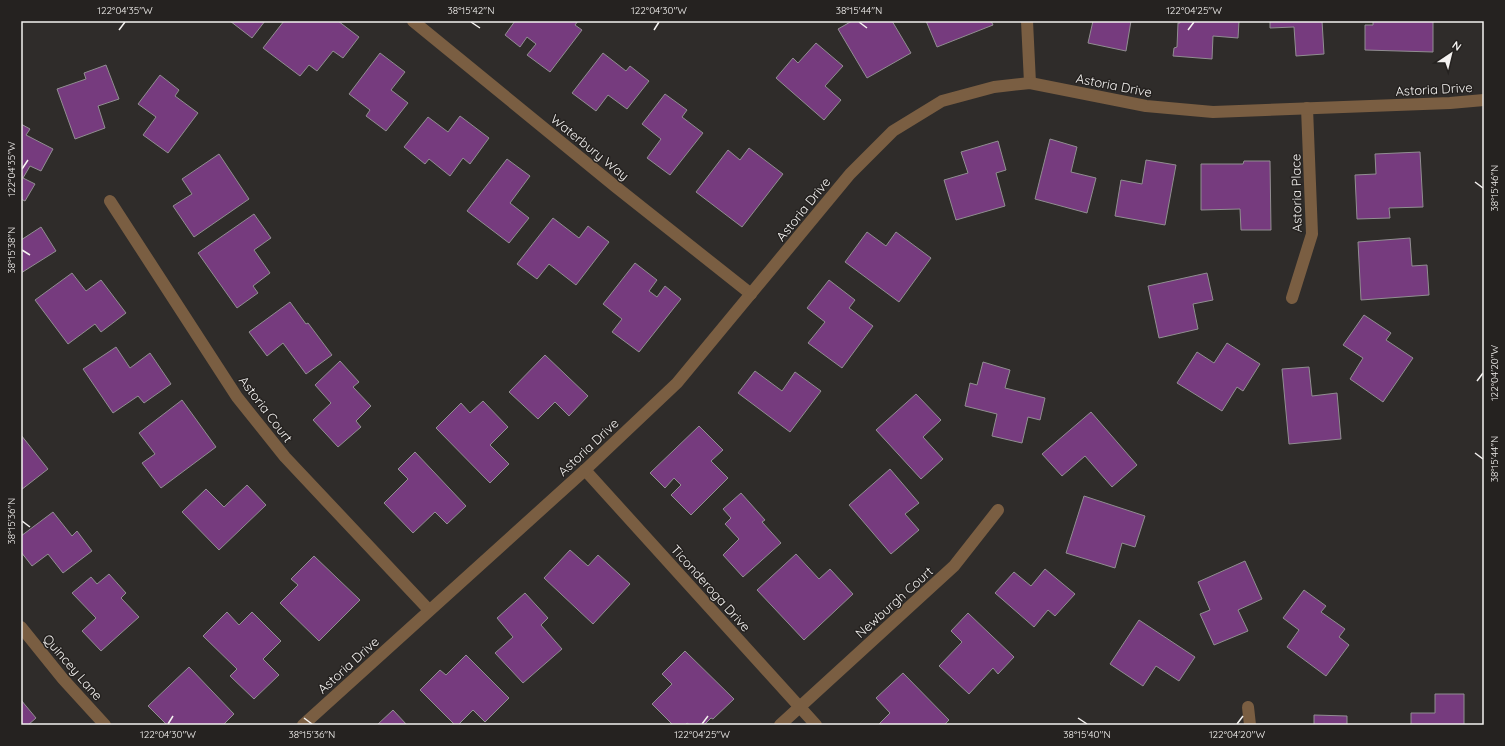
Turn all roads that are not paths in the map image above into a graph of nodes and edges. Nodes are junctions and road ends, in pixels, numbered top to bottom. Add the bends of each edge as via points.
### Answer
1 (413, 21) edge
2 (1027, 21) edge
3 (1030, 83) junction
4 (1484, 100) edge
5 (1307, 108) junction
6 (110, 202) dead end
7 (751, 294) junction
8 (1292, 298) dead end
9 (584, 470) junction
10 (998, 510) dead end
11 (429, 610) junction
12 (21, 627) edge
13 (800, 706) junction
14 (1248, 707) dead end
15 (105, 725) edge
16 (303, 725) edge
17 (780, 725) edge
18 (816, 725) edge
19 (1250, 725) edge

1 - 7 street, Waterbury Way
2 - 3 street
3 - 5 street, Astoria Drive via 1146,106 1213,112
3 - 7 street, Astoria Drive via 994,87 942,101 893,131 850,174
4 - 5 street, Astoria Drive
5 - 8 street, Astoria Place via 1312,234
6 - 11 street, Astoria Court via 237,397 285,457
7 - 9 street, Astoria Drive via 677,383
9 - 11 street, Astoria Drive
9 - 13 street, Ticonderoga Drive
10 - 13 street, Newburgh Court via 954,566
11 - 16 street, Astoria Drive
12 - 15 street, Quincey Lane
13 - 17 street, Newburgh Court
13 - 18 street, Ticonderoga Drive
14 - 19 street

